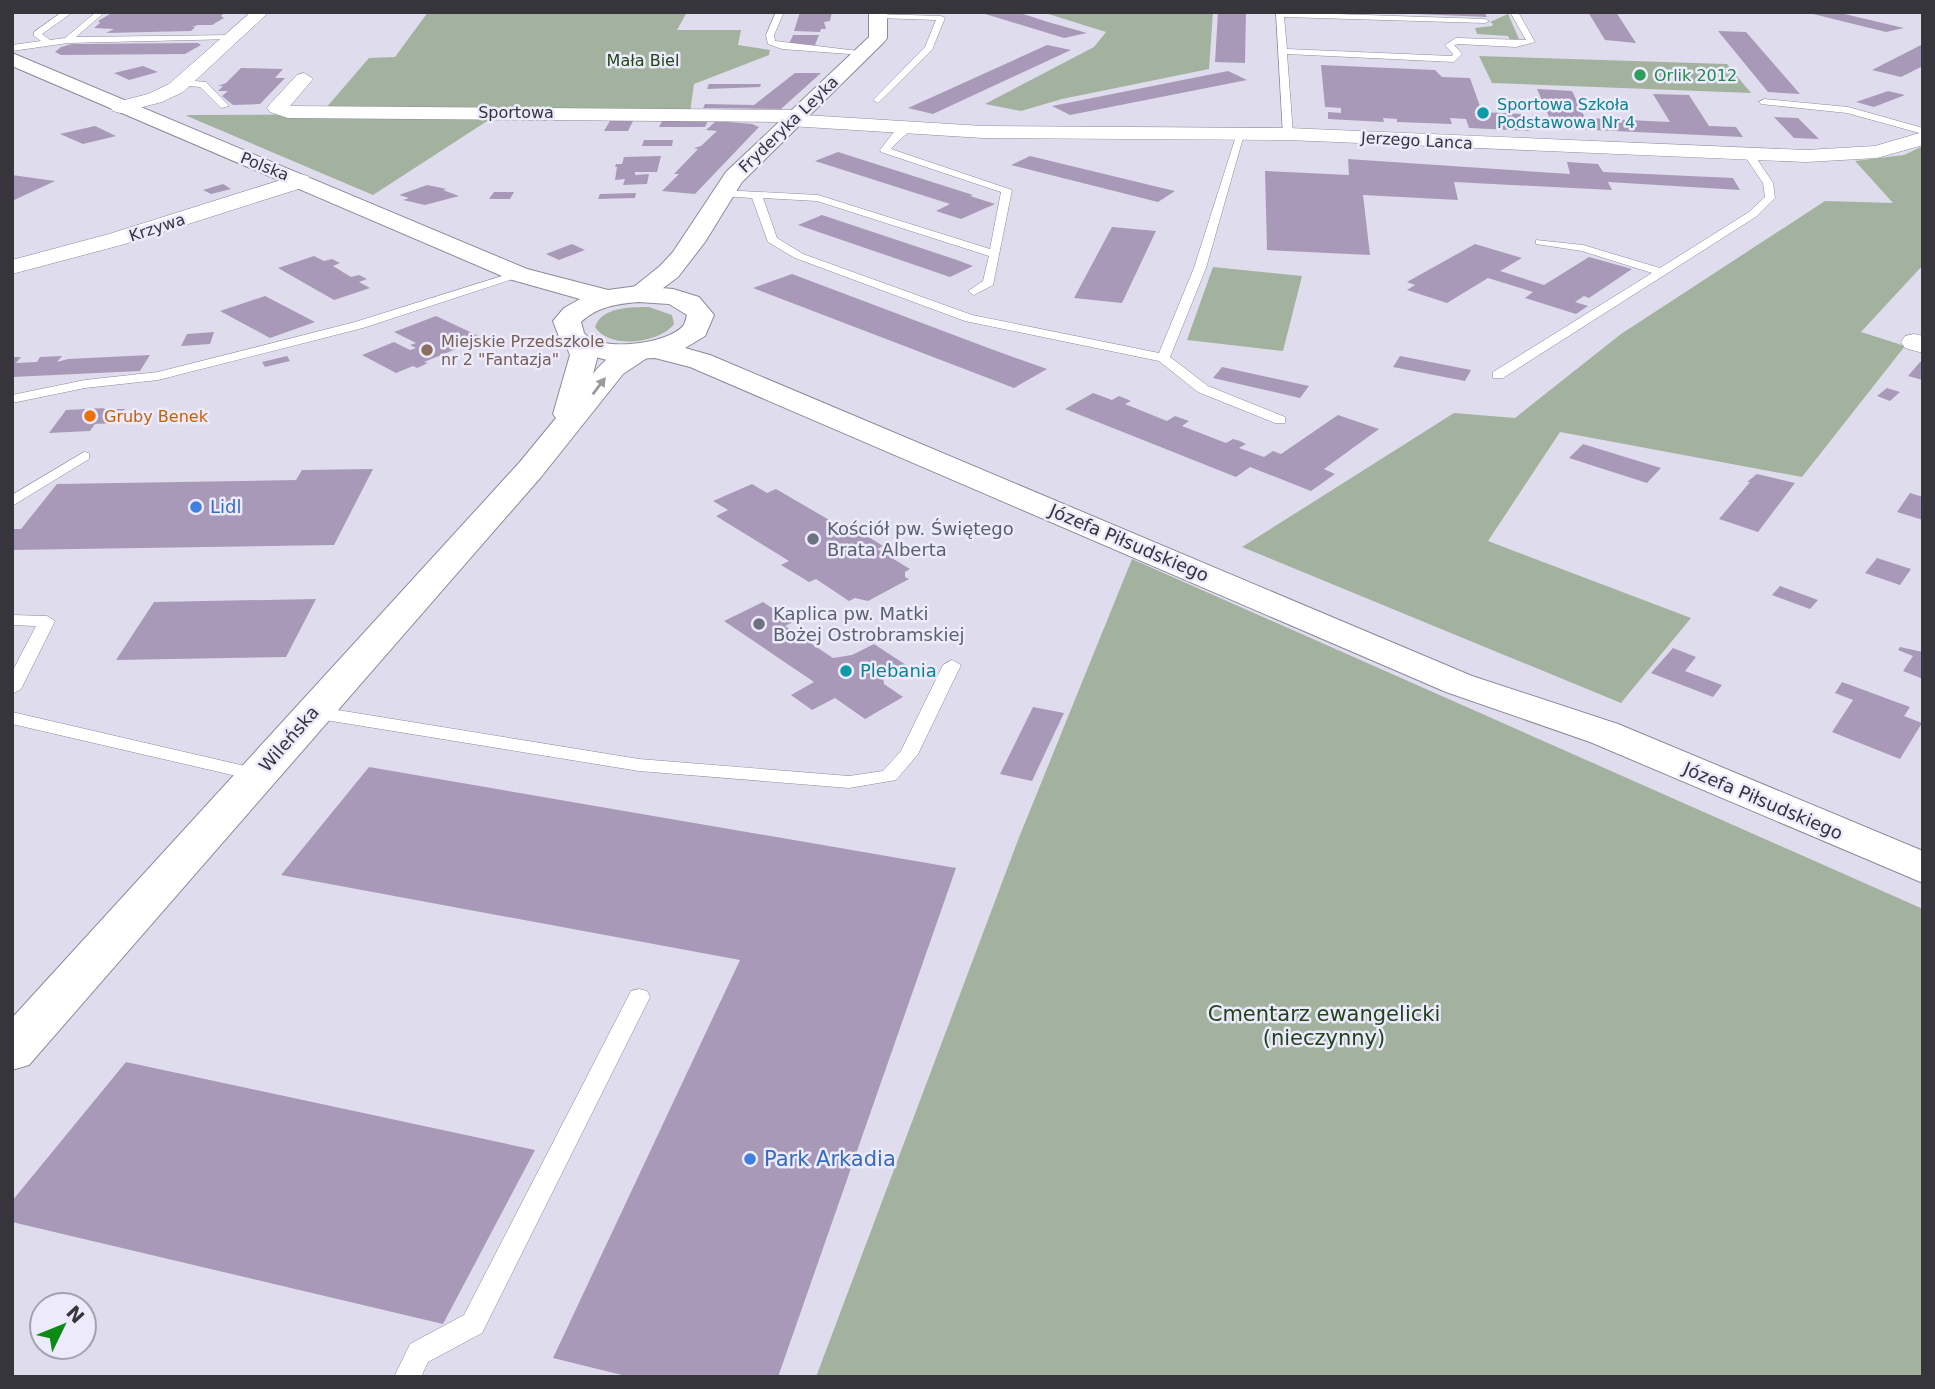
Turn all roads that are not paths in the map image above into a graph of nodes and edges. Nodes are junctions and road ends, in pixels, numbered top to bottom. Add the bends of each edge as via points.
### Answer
1 (69, 12) edge
2 (101, 12) edge
3 (261, 12) edge
4 (780, 12) edge
5 (1514, 12) edge
6 (1280, 13) edge
7 (878, 14) edge
8 (1485, 22) dead end
9 (234, 37) junction
10 (68, 40) junction
11 (49, 43) junction
12 (12, 48) edge
13 (1282, 51) junction
14 (863, 52) junction
15 (12, 59) edge
16 (304, 79) dead end
17 (183, 83) junction
18 (878, 100) dead end
19 (1764, 102) dead end
20 (224, 106) dead end
21 (120, 107) junction
22 (795, 116) junction
23 (908, 128) junction
24 (1923, 131) edge
25 (1242, 133) junction
26 (1288, 134) junction
27 (1923, 138) edge
28 (1749, 155) junction
29 (300, 181) junction
30 (722, 194) junction
31 (755, 195) junction
32 (695, 241) junction
33 (1539, 243) dead end
34 (995, 254) junction
35 (12, 267) edge
36 (1662, 272) junction
37 (518, 274) junction
38 (974, 291) dead end
39 (638, 294) junction
40 (607, 298) junction
41 (573, 313) junction
42 (691, 318) junction
43 (580, 345) junction
44 (646, 350) junction
45 (1163, 358) junction
46 (1498, 376) dead end
47 (12, 399) edge
48 (1280, 421) dead end
49 (566, 427) junction
50 (84, 456) dead end
51 (12, 502) edge
52 (12, 620) edge
53 (952, 665) dead end
54 (12, 689) edge
55 (313, 712) junction
56 (12, 718) edge
57 (1604, 733) junction
58 (258, 775) junction
59 (1923, 868) edge
60 (639, 997) dead end
61 (12, 1051) edge
62 (407, 1377) edge

1 - 11 lane via 37,34
2 - 10 lane
3 - 9 street
4 - 14 lane via 771,42
5 - 13 lane via 1531,42 1456,41 1449,45 1458,54 1454,59
6 - 8 lane
6 - 13 lane
7 - 14 main road, Fryderyka Leyka via 878,38
7 - 18 lane via 941,18 929,48
9 - 10 lane
9 - 17 street
10 - 11 lane
11 - 12 lane
13 - 26 lane
14 - 22 main road, Fryderyka Leyka
15 - 21 main road, Polska
16 - 22 street, Sportowa via 277,108 288,112
17 - 20 lane via 203,84
17 - 21 street via 155,98
19 - 24 lane via 1849,110
21 - 29 main road, Polska
22 - 23 street, Jerzego Lanca
22 - 30 main road, Fryderyka Leyka
23 - 25 street, Jerzego Lanca via 994,133
23 - 34 lane via 885,150 1007,190
25 - 26 street, Jerzego Lanca
25 - 45 lane via 1199,268
26 - 28 street, Jerzego Lanca
27 - 28 street, Jerzego Lanca via 1877,152
28 - 36 lane via 1768,183 1770,198 1753,214
29 - 35 street, Krzywa
29 - 37 main road, Polska
30 - 31 lane
30 - 32 main road, Fryderyka Leyka
31 - 34 lane via 818,198
31 - 45 lane via 772,240 799,256 969,318
32 - 39 main road, Fryderyka Leyka via 661,283
32 - 42 main road, Fryderyka Leyka
33 - 36 lane via 1583,248
34 - 38 lane via 989,283
36 - 46 lane
37 - 40 main road, Polska
37 - 41 main road, Polska
37 - 47 lane via 346,328 159,376 85,384
39 - 40 main road
39 - 42 main road, Józefa Piłsudskiego via 668,296
40 - 41 main road
41 - 43 main road via 565,331
42 - 44 main road via 683,340
42 - 57 main road, Józefa Piłsudskiego via 722,352 1478,668
43 - 44 main road via 605,351
43 - 49 main road via 584,355
49 -> 44 main road, Wileńska via 613,368
44 - 57 main road, Józefa Piłsudskiego via 700,361 1459,684
45 - 48 lane via 1182,378 1216,397
49 - 55 main road, Wileńska
50 - 51 lane
52 - 54 lane via 47,621
53 - 55 lane via 909,754 889,776 849,782 639,765
55 - 58 main road, Wileńska
56 - 58 lane
57 - 59 main road, Józefa Piłsudskiego
58 - 61 main road, Wileńska
60 - 62 lane via 473,1324 419,1353

